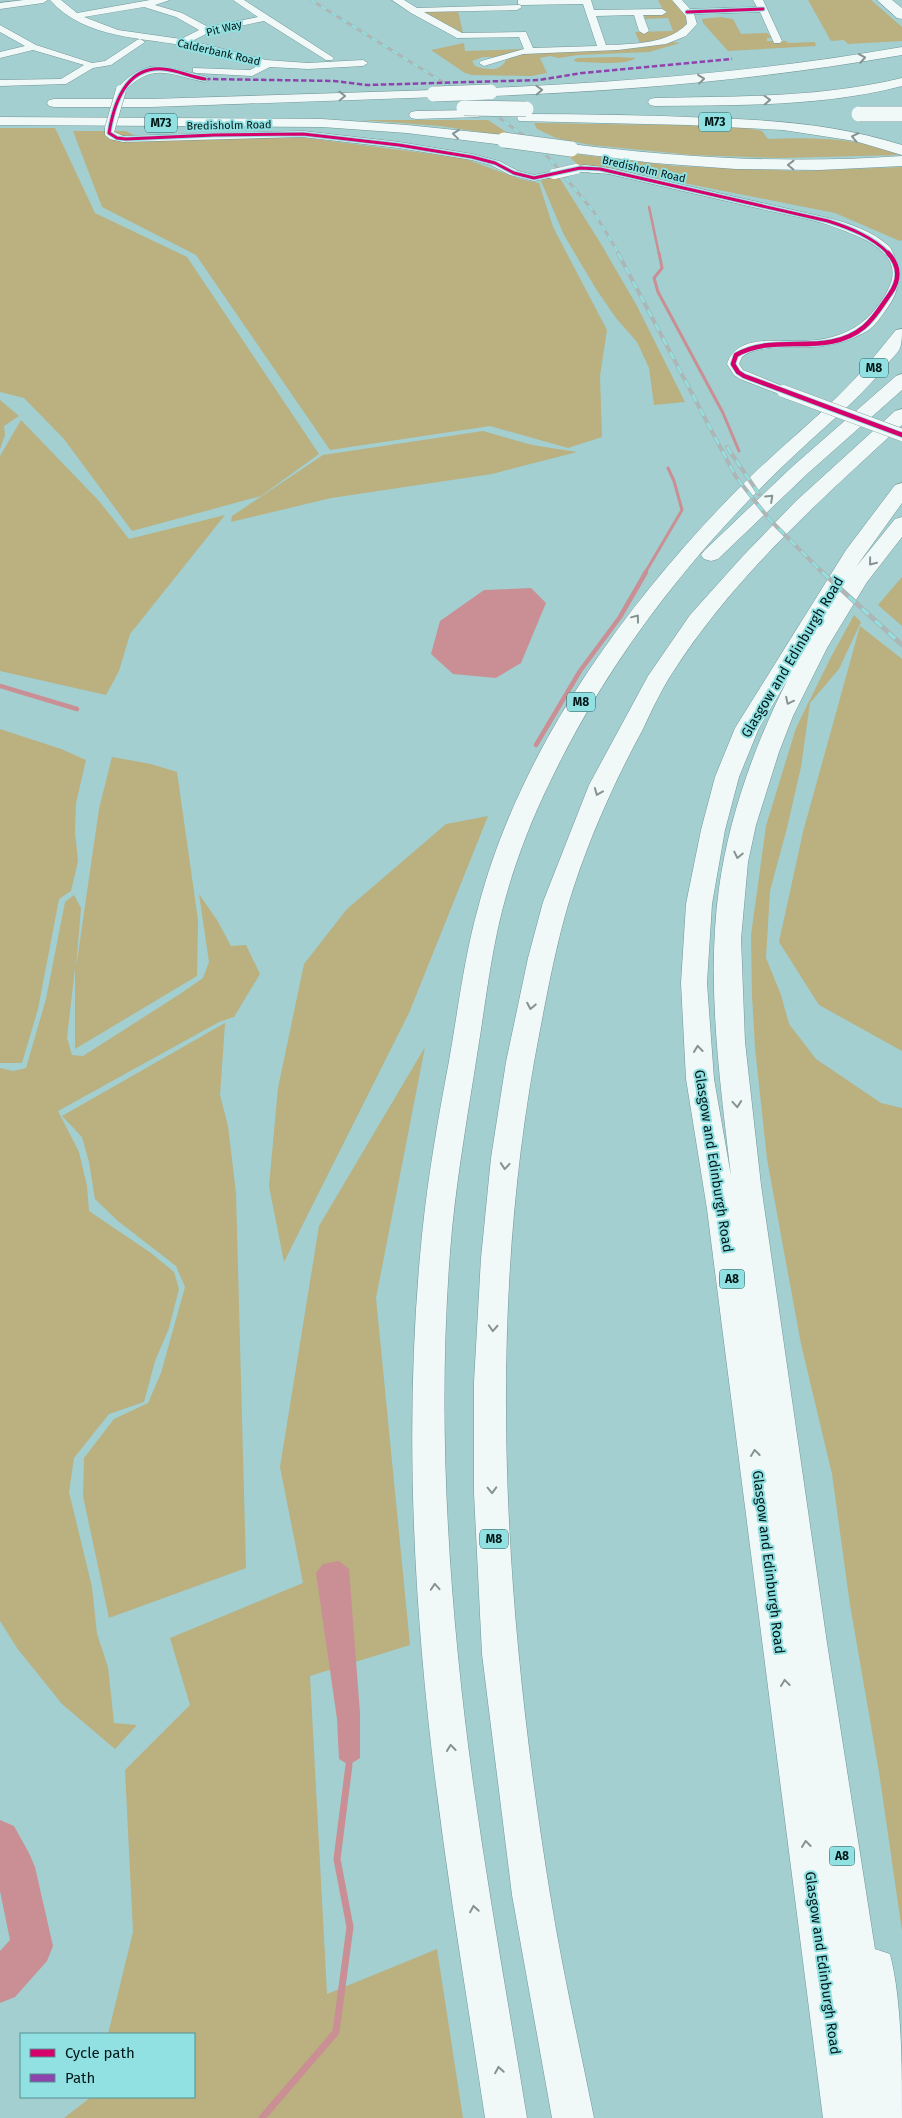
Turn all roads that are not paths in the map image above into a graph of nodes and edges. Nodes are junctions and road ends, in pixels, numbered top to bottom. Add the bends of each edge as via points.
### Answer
1 (44, 0) edge
2 (55, 0) edge
3 (101, 0) edge
4 (165, 0) edge
5 (238, 0) edge
6 (398, 0) edge
7 (677, 0) edge
8 (758, 0) edge
9 (884, 0) edge
10 (898, 0) edge
11 (587, 1) edge
12 (12, 2) edge
13 (142, 2) edge
14 (902, 3) edge
15 (0, 6) edge
16 (110, 9) junction
17 (763, 9) junction
18 (414, 11) junction
19 (662, 12) dead end
20 (687, 12) junction
21 (591, 13) junction
22 (638, 13) junction
23 (520, 14) edge
24 (902, 15) edge
25 (75, 16) junction
26 (265, 18) junction
27 (0, 28) edge
28 (207, 30) junction
29 (644, 31) dead end
30 (776, 41) dead end
31 (140, 42) dead end
32 (183, 42) junction
33 (33, 47) junction
34 (602, 48) junction
35 (316, 50) junction
36 (531, 50) junction
37 (902, 51) edge
38 (300, 53) dead end
39 (0, 56) edge
40 (329, 58) dead end
41 (220, 61) dead end
42 (269, 63) junction
43 (363, 63) dead end
44 (484, 63) dead end
45 (90, 66) junction
46 (196, 70) dead end
47 (212, 71) junction
48 (205, 79) dead end
49 (0, 83) edge
50 (902, 84) edge
51 (293, 98) junction
52 (43, 103) dead end
53 (642, 103) dead end
54 (586, 104) dead end
55 (0, 109) edge
56 (524, 112) junction
57 (820, 112) dead end
58 (472, 113) junction
59 (902, 114) edge
60 (0, 115) edge
61 (851, 117) junction
62 (0, 121) edge
63 (902, 121) edge
64 (902, 143) edge
65 (899, 158) edge
66 (576, 170) joint
67 (902, 334) edge
68 (902, 380) edge
69 (783, 391) joint
70 (845, 400) junction
71 (902, 416) edge
72 (902, 435) edge
73 (902, 489) edge
74 (902, 523) edge
75 (674, 595) junction
76 (613, 761) junction
77 (458, 1082) junction
78 (812, 1889) junction
79 (890, 2076) edge
80 (506, 2118) edge
81 (573, 2118) edge
82 (828, 2118) edge
83 (844, 2118) edge
84 (882, 2118) edge

1 - 12 street
2 - 25 street, Calderbank Road
3 - 16 street
4 - 13 street
5 - 26 street
6 - 18 street
7 - 20 street
8 - 17 street
9 - 24 highway
10 - 14 highway
11 - 21 street
11 - 23 street
12 - 15 street
13 - 16 street
13 - 28 street via 179,15
16 - 25 street
17 - 20 street
17 - 30 street
18 - 23 street
18 - 23 street via 460,36
19 - 22 street
20 - 34 street via 692,24 681,36 651,45
21 - 22 street
21 - 34 street
22 - 29 street
23 - 36 street
25 - 32 street, Calderbank Road via 111,31
26 - 28 street, Pit Way
26 - 35 street
27 - 33 street
28 - 32 street, Pit Way
31 - 45 street via 108,63
32 - 42 street, Calderbank Road
33 - 39 street
33 - 45 street
34 - 36 street
35 - 38 street
35 - 40 street
36 - 44 street
51 -> 37 highway, bridge via 611,87 798,68
41 - 47 street
42 - 43 street, Calderbank Road via 348,67
42 - 47 street via 252,73
45 - 49 street via 63,82
46 - 47 street
48 - 66 street, Bredisholm Road, bridge via 149,69 127,82 121,90 109,133 126,140 214,134 303,134 399,145 472,158 534,178
53 -> 50 highway, M73 via 819,97
50 - 64 highway via 890,96 883,114 890,132
51 - 52 highway
51 - 55 highway
54 - 56 highway, M73
55 - 58 highway, M73
56 - 57 highway, M73
56 - 58 highway, M73
56 - 61 highway, M73
65 -> 56 highway, M73 via 873,141 772,125
58 - 60 highway, M73 via 125,117
59 - 61 highway, M73, bridge
61 - 63 highway, M73
65 -> 62 highway, M73, bridge via 802,165 710,163 322,122
66 - 69 street, Bredisholm Road via 609,170 828,221 859,232 890,253 898,268 897,284 864,328 833,341 753,347 736,355 733,364 738,372
67 - 70 highway, M8
75 -> 68 highway, M8 via 723,542
69 - 72 street, Bredisholm Road, bridge
70 - 75 highway, M8 via 715,538
77 -> 70 highway, M8 via 486,926 500,877 538,781 574,712 630,626 680,565 742,494
71 - 76 highway, M8 via 803,505 698,620 659,676
72 - 76 highway, M8 via 809,516 737,592 669,678
78 -> 73 highway, Glasgow and Edinburgh Road / A8 via 726,1239 700,1079 694,983 699,904 727,777 748,728 856,550
74 -> 79 highway, Glasgow and Edinburgh Road / A8 via 857,580 826,632 761,765 736,864 729,914 727,984 739,1125 810,1645
75 - 77 highway, M8 via 606,686 551,785 498,928
76 -> 81 highway, M8 via 593,803 556,902 527,1028 505,1158 490,1382 500,1654 531,1895
80 -> 77 highway, M8 via 454,1781 440,1657 431,1531 432,1288 440,1200
78 - 82 highway
78 - 83 highway, Glasgow and Edinburgh Road / A8
79 - 84 highway, Glasgow and Edinburgh Road / A8

